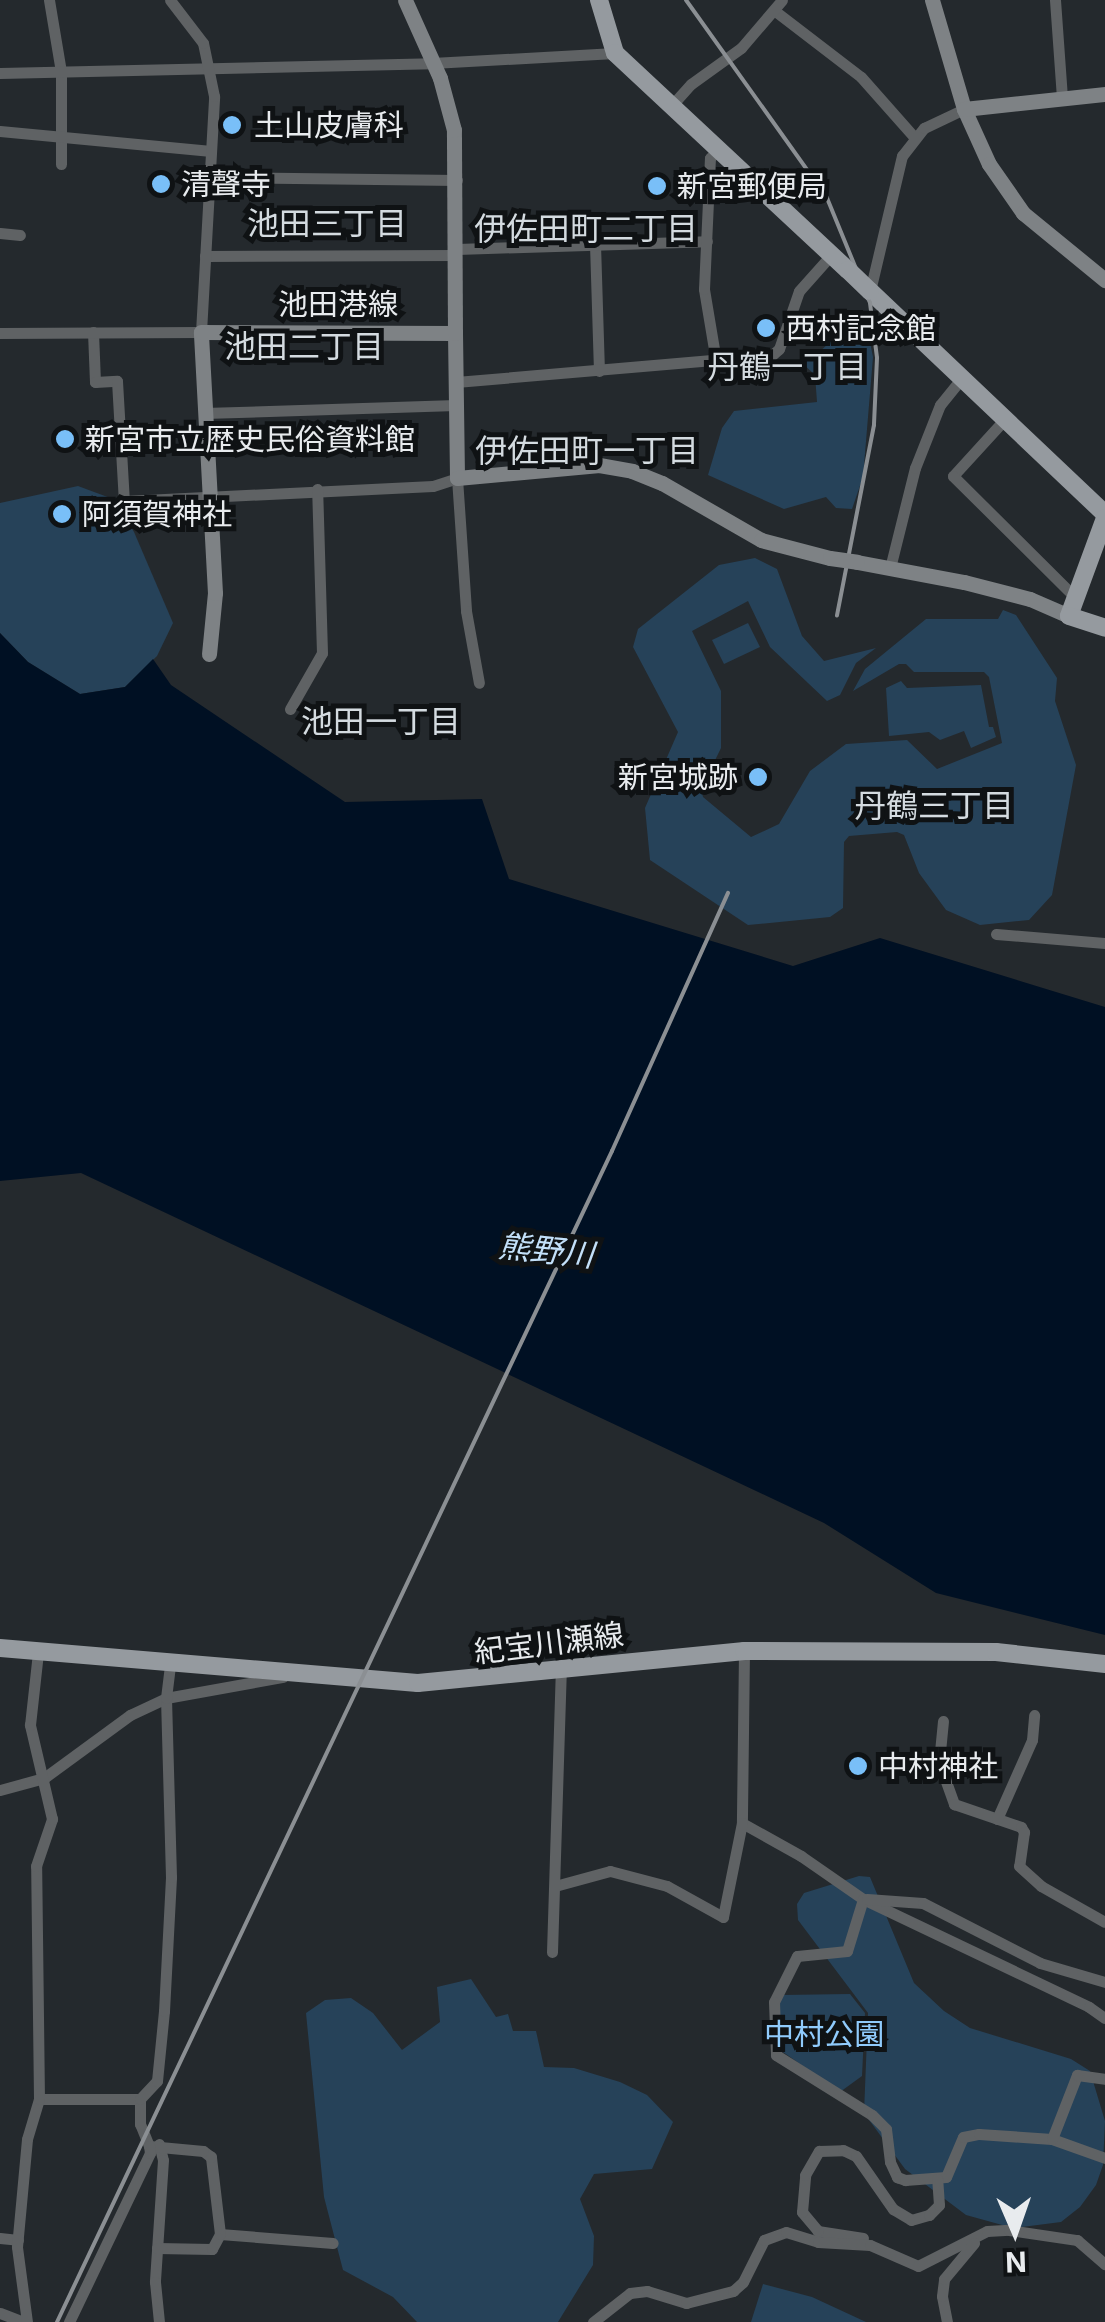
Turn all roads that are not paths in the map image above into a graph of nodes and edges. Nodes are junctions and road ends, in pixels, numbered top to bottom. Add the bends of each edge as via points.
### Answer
1 (49, 0) edge
2 (170, 0) edge
3 (406, 0) edge
4 (600, 0) edge
5 (932, 0) edge
6 (1055, 0) edge
7 (779, 5) edge
8 (615, 53) junction
9 (432, 63) junction
10 (210, 68) junction
11 (61, 72) junction
12 (0, 73) edge
13 (1105, 94) edge
14 (1062, 98) junction
15 (672, 104) junction
16 (964, 109) junction
17 (0, 130) edge
18 (62, 136) junction
19 (914, 137) junction
20 (717, 150) junction
21 (211, 151) junction
22 (61, 164) dead end
23 (209, 177) junction
24 (457, 180) junction
25 (0, 233) edge
26 (20, 235) dead end
27 (707, 241) junction
28 (595, 244) junction
29 (456, 252) junction
30 (832, 254) junction
31 (206, 256) junction
32 (1105, 280) edge
33 (870, 290) junction
34 (93, 332) junction
35 (201, 332) junction
36 (0, 333) edge
37 (455, 333) junction
38 (716, 361) junction
39 (598, 371) junction
40 (962, 378) junction
41 (456, 382) junction
42 (456, 405) junction
43 (204, 414) junction
44 (1006, 419) junction
45 (457, 478) junction
46 (317, 489) junction
47 (208, 497) junction
48 (1105, 516) edge
49 (890, 568) junction
50 (1073, 608) junction
51 (1105, 628) edge
52 (209, 654) dead end
53 (479, 683) dead end
54 (290, 709) dead end
55 (996, 934) dead end
56 (1105, 943) edge
57 (0, 1648) edge
58 (744, 1650) junction
59 (38, 1652) junction
60 (170, 1664) junction
61 (1105, 1664) edge
62 (560, 1670) junction
63 (306, 1673) junction
64 (166, 1698) junction
65 (1034, 1715) dead end
66 (943, 1721) dead end
67 (44, 1778) junction
68 (0, 1790) edge
69 (997, 1819) junction
70 (742, 1823) junction
71 (555, 1886) junction
72 (863, 1899) junction
73 (1105, 1922) edge
74 (552, 1952) dead end
75 (1105, 1982) edge
76 (1105, 2018) edge
77 (1105, 2079) edge
78 (39, 2099) junction
79 (140, 2099) junction
80 (1052, 2139) junction
81 (154, 2145) junction
82 (1105, 2158) edge
83 (937, 2179) junction
84 (987, 2231) junction
85 (220, 2234) junction
86 (0, 2238) edge
87 (18, 2240) junction
88 (333, 2243) dead end
89 (870, 2245) junction
90 (158, 2248) junction
91 (1105, 2264) edge
92 (0, 2313) edge
93 (25, 2322) edge
94 (70, 2322) edge
95 (160, 2322) edge
96 (594, 2322) edge
97 (947, 2322) edge

1 - 11 street
2 - 10 street via 202,43
3 - 9 street
4 - 8 main road
5 - 16 street
6 - 14 street
7 - 15 street via 741,48
7 - 19 street via 862,77
8 - 9 street
8 - 15 main road
9 - 10 street
9 - 24 street via 451,116
10 - 11 street
10 - 21 street
11 - 12 street
11 - 18 street
13 - 14 street
14 - 16 street
15 - 20 main road
16 - 19 street
16 - 32 street via 989,164 1024,213
17 - 18 street
18 - 21 street
18 - 22 street
19 - 33 street via 894,175
20 - 27 street via 710,158
20 - 30 main road
21 - 23 street
23 - 24 street
23 - 31 street
24 - 29 street
25 - 26 street
27 - 28 street
27 - 38 street via 704,289
28 - 29 street
28 - 39 street
29 - 31 street
29 - 37 street
30 - 33 main road, bridge
30 - 38 street via 799,292 772,356
31 - 35 street
33 - 40 main road
34 - 35 street
34 - 36 street
34 - 47 street via 95,382 117,382 124,501
35 - 37 street, 池田港線
35 - 43 street
37 - 41 street
38 - 39 street
39 - 41 street
40 - 44 main road
40 - 49 street via 940,405 915,468
41 - 42 street
42 - 43 street
42 - 45 street
43 - 47 street
44 - 48 main road
44 - 50 street via 953,476
45 - 46 street via 432,486
45 - 49 street, bridge via 600,465 632,471 762,540
45 - 53 street via 466,611
46 - 47 street
46 - 54 street via 322,653
47 - 52 street via 215,593
48 - 50 main road
49 - 50 street
50 - 51 main road
55 - 56 street
57 - 59 main road, 紀宝川瀬線
58 - 61 main road, 紀宝川瀬線 via 996,1652
58 - 62 main road, 紀宝川瀬線
58 - 70 street
59 - 60 main road, 紀宝川瀬線
59 - 67 street via 30,1725
60 - 63 main road, 紀宝川瀬線
60 - 64 street
62 - 63 main road, 紀宝川瀬線 via 418,1682
62 - 71 street
63 - 64 street
64 - 67 street via 130,1715
64 - 79 street via 172,1877 164,2011 157,2081
65 - 69 street via 1032,1740
66 - 69 street via 939,1762 954,1804
67 - 68 street
67 - 78 street via 52,1818 36,1866
69 - 73 street via 1024,1832 1019,1866
70 - 71 street via 723,1917 667,1886 610,1871
70 - 72 street
71 - 74 street
72 - 75 street via 922,1902 1040,1963
72 - 76 street
72 - 83 street via 847,1951 797,1956 787,1973 774,2002 776,2056 886,2129 897,2177
77 - 80 street via 1077,2075
78 - 79 street
78 - 87 street via 27,2139
79 - 81 street via 140,2124
80 - 82 street
80 - 83 street via 1017,2133 963,2137 946,2177
81 - 85 street via 203,2151 211,2158
81 - 90 street via 163,2160
81 - 94 street
83 - 89 street via 938,2205 912,2220 893,2209 856,2156 820,2151 805,2174 802,2212 818,2232 861,2236
84 - 89 street via 918,2266
84 - 91 street via 1077,2240
84 - 97 street via 944,2279
85 - 88 street
85 - 90 street via 212,2249
86 - 87 street
87 - 93 street
89 - 96 street via 774,2234 733,2290 686,2303 630,2293
90 - 95 street
92 - 93 street

